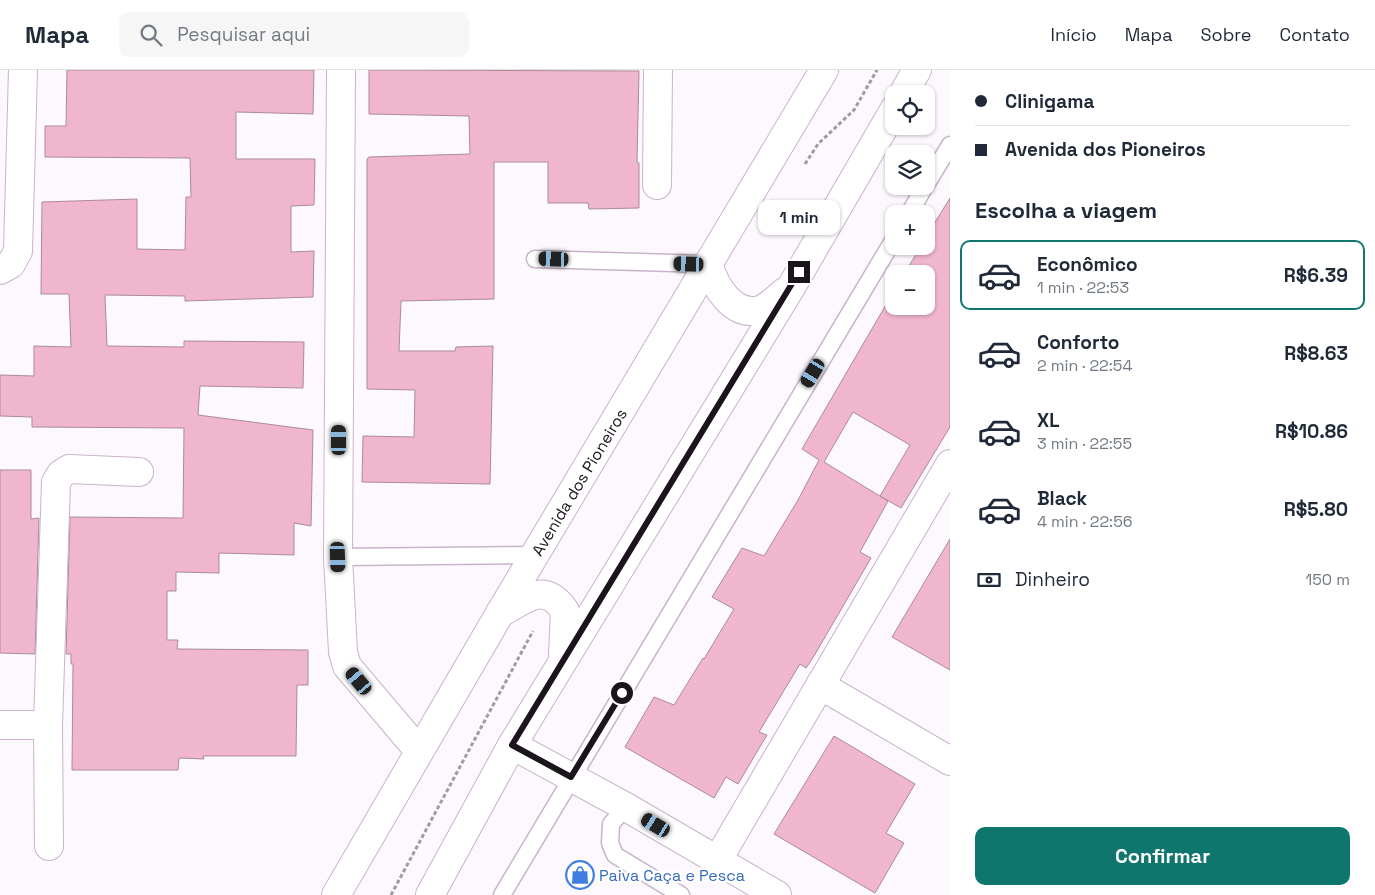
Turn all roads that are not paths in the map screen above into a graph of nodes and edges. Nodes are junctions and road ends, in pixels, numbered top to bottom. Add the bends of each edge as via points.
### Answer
1 (23, 70) edge
2 (341, 70) edge
3 (658, 70) edge
4 (824, 70) edge
5 (917, 70) edge
6 (908, 85) edge
7 (885, 125) edge
8 (950, 145) edge
9 (935, 170) edge
10 (657, 185) dead end
11 (885, 254) edge
12 (535, 259) dead end
13 (708, 264) junction
14 (0, 270) edge
15 (790, 289) junction
16 (950, 464) edge
17 (139, 472) dead end
18 (536, 555) junction
19 (338, 557) junction
20 (500, 614) junction
21 (563, 658) junction
22 (820, 685) junction
23 (0, 725) edge
24 (48, 725) junction
25 (512, 745) junction
26 (419, 752) junction
27 (950, 761) edge
28 (571, 777) junction
29 (626, 807) junction
30 (49, 846) dead end
31 (717, 860) junction
32 (336, 895) edge
33 (430, 895) edge
34 (502, 895) edge
35 (681, 895) edge
36 (777, 895) edge

1 - 14 street via 18,251 11,264
2 - 19 street
3 - 10 street
4 - 13 street, Avenida dos Pioneiros
5 - 6 street
7 - 15 street
8 - 9 lane
11 - 28 lane
12 - 13 lane
13 - 15 street via 721,294 742,308 762,309
13 - 18 street, Avenida dos Pioneiros
15 - 21 street
16 - 22 street
17 - 24 street via 69,469 56,482
18 - 19 lane
18 - 20 street, Avenida dos Pioneiros
19 - 26 street via 343,652 347,666
20 - 21 street via 538,593 551,598 565,611
20 - 26 street, Avenida dos Pioneiros
21 - 25 street
22 - 27 street
22 - 31 street
23 - 24 street
24 - 30 street
25 - 28 street
25 - 33 street
26 - 32 street, Avenida dos Pioneiros
28 - 29 street
28 - 34 lane
29 - 31 street
29 - 35 lane via 610,824 610,843 615,855
31 - 36 street

